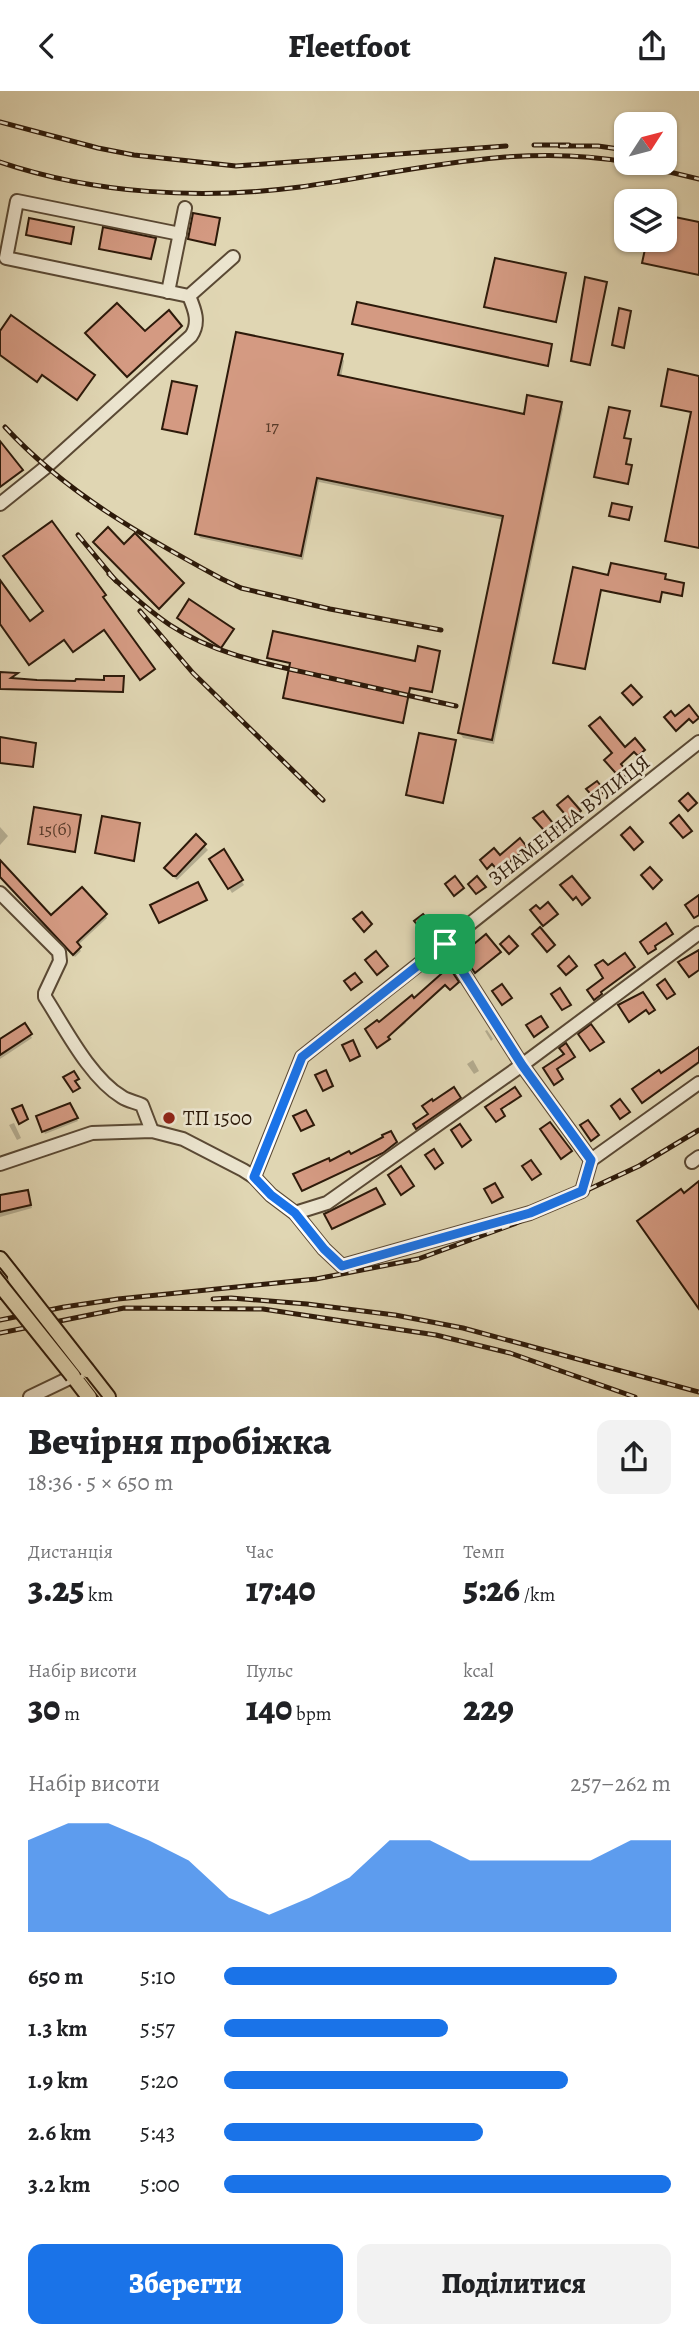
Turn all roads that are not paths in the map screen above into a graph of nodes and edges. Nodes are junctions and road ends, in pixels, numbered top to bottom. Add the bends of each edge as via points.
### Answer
1 (185, 208) dead end
2 (180, 234) junction
3 (233, 257) dead end
4 (169, 292) junction
5 (188, 296) junction
6 (0, 503) edge
7 (699, 742) edge
8 (0, 893) edge
9 (699, 933) edge
10 (445, 944) junction
11 (522, 1065) junction
12 (699, 1083) edge
13 (152, 1131) junction
14 (591, 1160) junction
15 (0, 1164) edge
16 (254, 1177) junction
17 (295, 1213) junction
18 (0, 1259) edge
19 (1, 1285) edge
20 (80, 1373) junction
21 (30, 1397) edge
22 (89, 1397) edge
23 (108, 1397) edge

1 - 2 street
2 - 4 street
2 - 4 street via 17,201 6,258
3 - 5 street
4 - 5 street
5 - 6 street via 196,317 191,336 47,467
7 - 10 street, ЗНАМЕННА ВУЛИЦЯ
8 - 13 street via 59,952 60,961 45,993 48,1002 106,1085 142,1105
9 - 11 street
10 - 11 street
10 - 16 street, ЗНАМЕННА ВУЛИЦЯ via 302,1057
11 - 14 street
11 - 17 street via 327,1203
12 - 14 street
13 - 15 street via 92,1133
13 - 16 street via 183,1139
14 - 17 street via 582,1191 541,1208 342,1266
16 - 17 street
18 - 20 main road, bridge
19 - 20 main road, bridge
20 - 21 street
20 - 22 main road
20 - 23 main road

